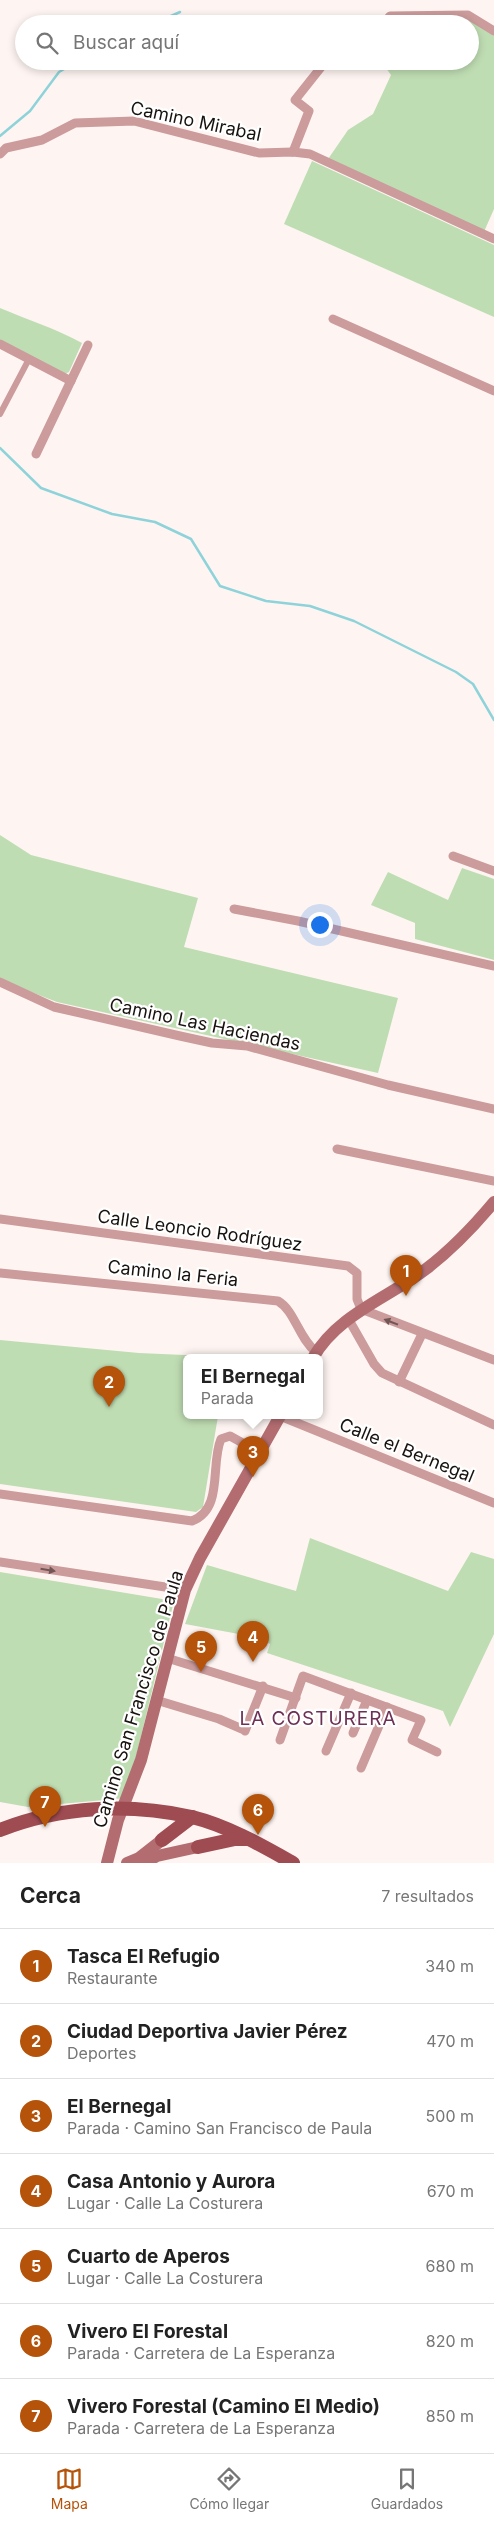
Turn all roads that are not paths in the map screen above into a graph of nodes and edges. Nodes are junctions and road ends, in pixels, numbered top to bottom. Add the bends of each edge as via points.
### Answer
1 (479, 22) edge
2 (494, 31) edge
3 (319, 70) edge
4 (293, 152) junction
5 (0, 154) edge
6 (494, 239) edge
7 (333, 319) dead end
8 (0, 344) edge
9 (88, 345) dead end
10 (29, 359) junction
11 (71, 381) junction
12 (494, 391) edge
13 (0, 414) edge
14 (36, 454) dead end
15 (453, 856) dead end
16 (494, 871) edge
17 (234, 909) dead end
18 (494, 966) edge
19 (0, 982) edge
20 (494, 1109) edge
21 (337, 1149) dead end
22 (494, 1181) edge
23 (494, 1202) edge
24 (0, 1218) edge
25 (0, 1273) edge
26 (361, 1309) junction
27 (349, 1320) junction
28 (422, 1334) junction
29 (313, 1354) edge
30 (315, 1354) edge
31 (494, 1360) edge
32 (399, 1382) junction
33 (278, 1419) edge
34 (287, 1419) edge
35 (494, 1426) edge
36 (259, 1452) junction
37 (0, 1494) edge
38 (494, 1504) edge
39 (0, 1562) edge
40 (185, 1590) junction
41 (167, 1658) junction
42 (263, 1686) junction
43 (351, 1693) junction
44 (296, 1698) junction
45 (156, 1700) junction
46 (367, 1700) junction
47 (387, 1707) junction
48 (353, 1733) dead end
49 (280, 1740) dead end
50 (326, 1751) dead end
51 (437, 1752) dead end
52 (361, 1768) dead end
53 (150, 1811) junction
54 (198, 1819) junction
55 (0, 1830) edge
56 (250, 1839) junction
57 (162, 1840) junction
58 (112, 1844) junction
59 (198, 1847) junction
60 (107, 1863) edge
61 (129, 1863) edge
62 (144, 1863) edge
63 (293, 1863) edge

1 - 2 street
3 - 4 street via 295,100 309,111
4 - 5 street, Camino Mirabal via 259,152 134,121 75,123 42,140 6,148
4 - 6 street, Camino Mirabal via 310,154
7 - 12 street
8 - 10 street
9 - 11 street
10 - 11 street
10 - 13 street
11 - 14 street
15 - 16 street
17 - 18 street via 298,920
19 - 20 street, Camino Las Haciendas via 54,1006 212,1043 247,1046 388,1085
21 - 22 street
23 - 26 main road via 425,1270
24 - 26 street, Calle Leoncio Rodríguez via 348,1266 357,1273 357,1299
25 - 29 street, Camino la Feria via 278,1301 286,1306
26 - 27 main road
28 -> 26 street
27 - 30 main road via 335,1330
27 - 32 street via 374,1364 382,1373
28 - 31 street
28 - 32 street
32 - 35 street
33 - 36 main road, Camino San Francisco de Paula
34 - 38 street, Calle el Bernegal
36 - 37 street via 230,1436 221,1439 217,1448 213,1498 206,1513 192,1521
36 - 40 main road, Camino San Francisco de Paula
39 -> 40 street
40 - 41 main road, Camino San Francisco de Paula
41 - 42 street
41 - 45 main road, Camino San Francisco de Paula
42 - 44 street
42 - 45 street via 243,1730 219,1719
43 - 44 street via 304,1676
43 - 46 street
43 - 50 street
44 - 49 street
45 - 58 main road, Camino San Francisco de Paula via 141,1760
46 - 47 street
46 - 48 street
47 - 51 street via 421,1720 412,1740
47 - 52 street
53 - 54 main road
53 - 55 main road via 114,1808 55,1814
53 - 57 main road via 159,1817 163,1825
54 - 56 main road
54 - 57 main road
54 - 59 main road via 207,1834
56 - 59 main road
56 - 63 main road
57 - 61 main road
58 - 60 main road, Camino San Francisco de Paula
58 - 61 main road
59 - 62 main road via 157,1856

